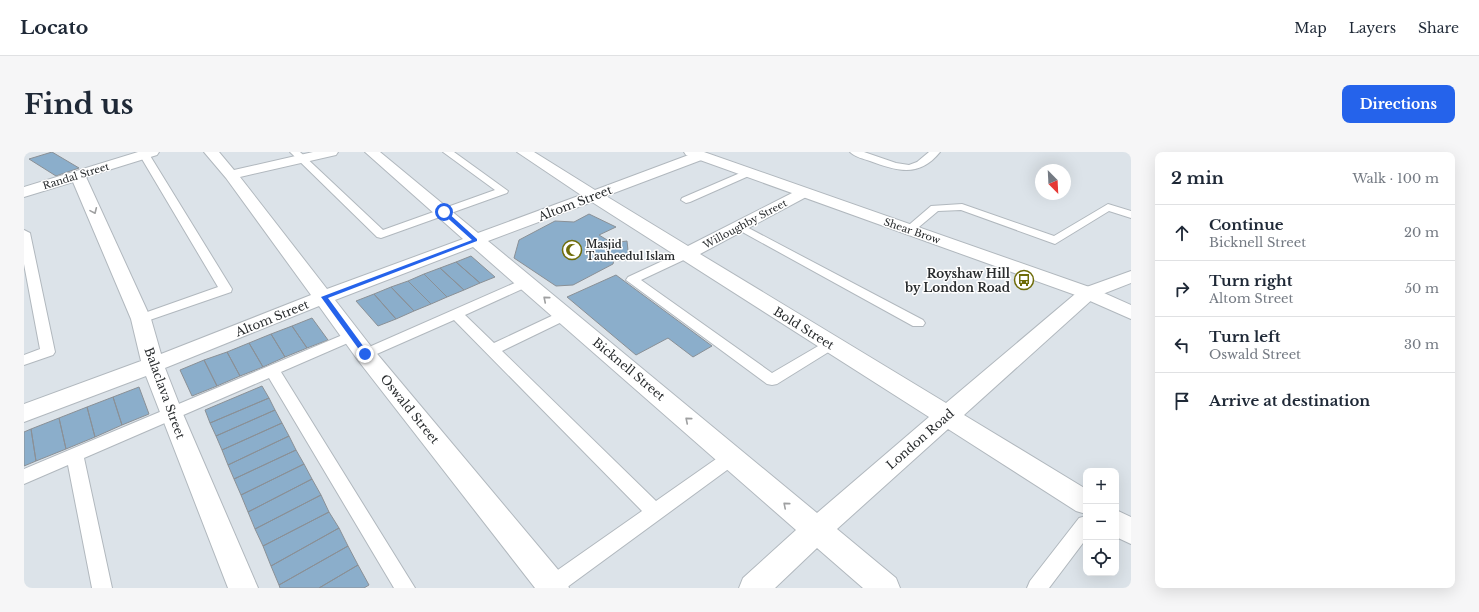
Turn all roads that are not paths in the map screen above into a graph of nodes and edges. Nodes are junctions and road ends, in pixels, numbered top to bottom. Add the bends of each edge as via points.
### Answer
1 (211, 152) edge
2 (331, 152) edge
3 (372, 152) edge
4 (448, 152) edge
5 (524, 152) edge
6 (855, 152) edge
7 (935, 152) edge
8 (148, 153) edge
9 (695, 154) edge
10 (298, 156) edge
11 (747, 173) junction
12 (78, 176) junction
13 (231, 176) junction
14 (24, 192) edge
15 (803, 193) junction
16 (593, 196) junction
17 (686, 200) dead end
18 (444, 212) junction
19 (1131, 216) edge
20 (740, 227) junction
21 (909, 230) junction
22 (24, 234) edge
23 (476, 240) junction
24 (686, 254) junction
25 (1131, 277) edge
26 (526, 282) junction
27 (1088, 293) junction
28 (324, 297) junction
29 (1131, 313) edge
30 (455, 314) junction
31 (565, 315) junction
32 (141, 319) junction
33 (918, 323) dead end
34 (352, 336) junction
35 (830, 344) junction
36 (492, 350) junction
37 (365, 354) junction
38 (24, 360) edge
39 (153, 366) junction
40 (272, 370) junction
41 (24, 413) edge
42 (171, 414) junction
43 (948, 415) junction
44 (74, 455) junction
45 (732, 457) junction
46 (24, 477) edge
47 (1083, 501) edge
48 (655, 512) junction
49 (1119, 524) edge
50 (1083, 528) edge
51 (815, 531) junction
52 (1131, 532) edge
53 (552, 587) edge
54 (102, 588) edge
55 (243, 588) edge
56 (405, 588) edge
57 (754, 588) edge
58 (885, 588) edge
59 (1037, 588) edge

1 - 13 street, Oswald Street
2 - 10 street
3 - 18 street, Bicknell Street
4 - 18 lane via 503,191
5 - 16 street, Bold Street
6 - 7 lane via 908,168 915,167
8 - 12 street, Randal Street
8 - 32 lane via 226,289
9 - 11 street, Shear Brow
9 - 16 street, Altom Street
10 - 13 street
10 - 18 lane via 381,235
11 - 15 street, Shear Brow
11 - 17 lane
12 - 14 street, Randal Street
12 -> 32 street, Balaclava Street
13 - 28 street, Oswald Street
15 - 20 street, Willoughby Street
15 - 21 street, Shear Brow
16 - 23 street, Altom Street
16 - 24 street, Bold Street
18 - 23 street, Bicknell Street
19 - 21 lane via 1108,207 1055,240 962,207 936,208
20 - 24 street, Willoughby Street
20 - 33 lane
21 - 27 street, Shear Brow
22 - 38 lane via 48,352
23 - 26 street, Bicknell Street
23 - 28 street, Altom Street
24 - 35 street, Bold Street
24 - 35 lane via 632,280 772,380
25 - 27 street
26 - 30 lane
31 -> 26 street, Bicknell Street
27 - 29 street, Shear Brow
27 - 43 street, London Road
28 - 34 street, Oswald Street
28 - 39 street, Altom Street
30 - 36 lane
30 - 37 lane
31 - 36 lane
45 -> 31 street, Bicknell Street
32 - 39 street, Balaclava Street
34 - 37 street, Oswald Street
34 - 40 lane
35 - 43 street, Bold Street
36 - 48 lane
37 - 53 street, Oswald Street
39 - 41 street, Altom Street
39 - 42 street, Balaclava Street
40 - 42 lane
40 - 56 lane
42 - 44 lane
42 - 55 street, Balaclava Street
43 - 47 street, Bold Street
43 - 51 street, London Road
44 - 46 lane
44 - 54 lane
45 - 48 lane
51 -> 45 street, Bicknell Street
48 - 53 lane
49 - 52 street
50 - 59 lane
51 - 57 street, London Road
51 - 58 street, Bicknell Street

